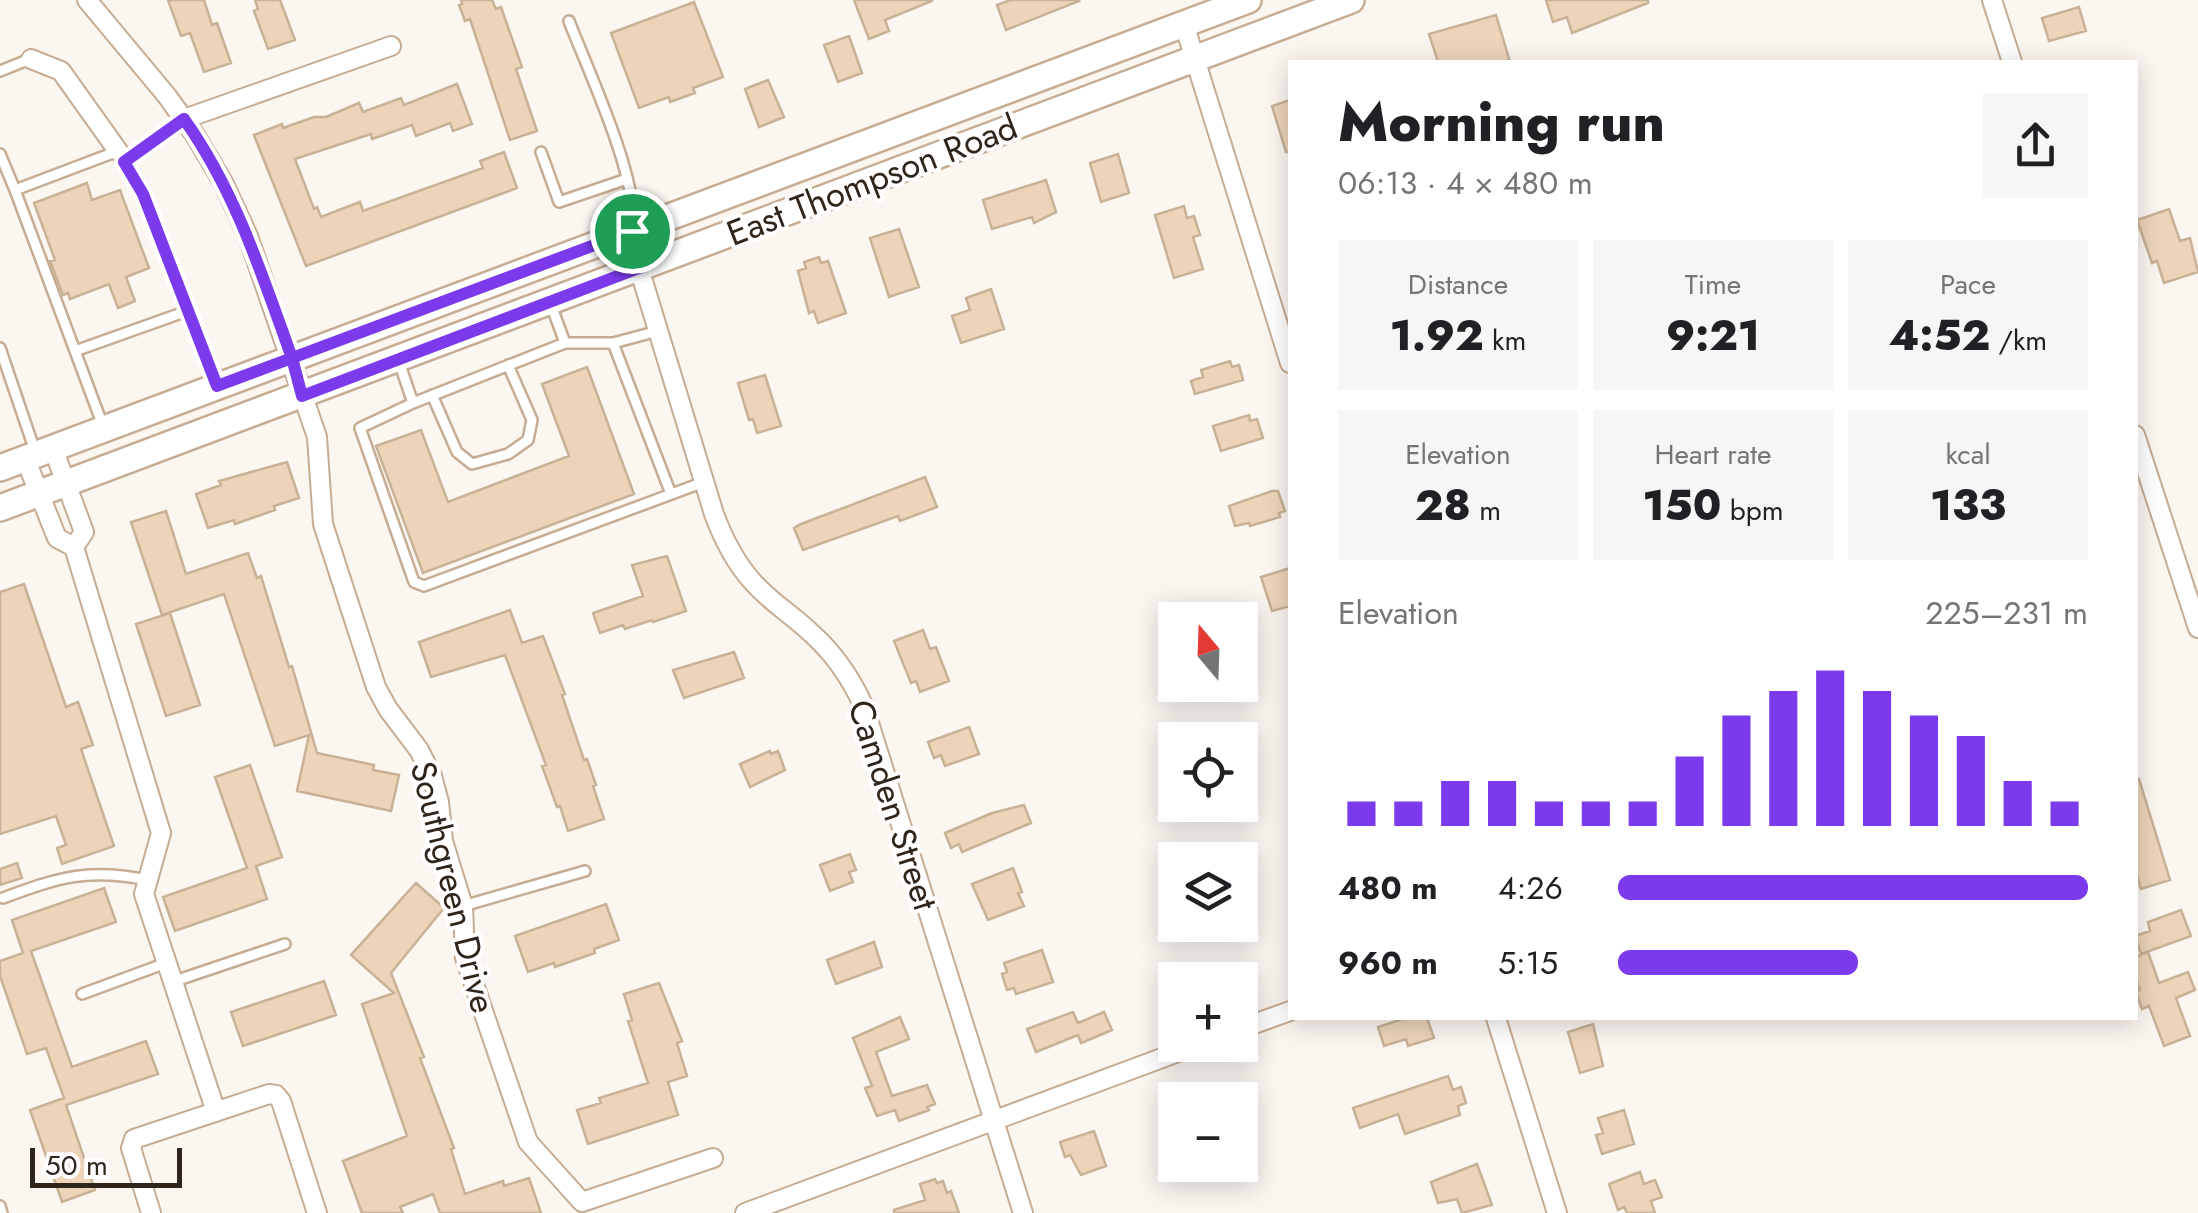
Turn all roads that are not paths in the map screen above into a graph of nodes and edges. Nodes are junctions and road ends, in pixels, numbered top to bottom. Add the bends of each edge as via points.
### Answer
1 (87, 0) edge
2 (1248, 0) edge
3 (1351, 0) edge
4 (1992, 0) edge
5 (569, 21) dead end
6 (1184, 24) junction
7 (392, 46) dead end
8 (1194, 58) junction
9 (31, 59) joint
10 (2011, 60) edge
11 (0, 71) edge
12 (184, 119) junction
13 (541, 152) dead end
14 (0, 154) edge
15 (121, 156) junction
16 (627, 179) junction
17 (15, 190) junction
18 (632, 231) junction
19 (639, 268) junction
20 (550, 302) junction
21 (190, 310) junction
22 (658, 331) junction
23 (565, 343) junction
24 (613, 343) junction
25 (0, 348) edge
26 (75, 351) junction
27 (1288, 357) edge
28 (398, 359) junction
29 (508, 365) junction
30 (296, 376) junction
31 (6, 381) edge
32 (217, 386) junction
33 (432, 395) junction
34 (413, 403) junction
35 (104, 429) junction
36 (2138, 444) edge
37 (38, 453) junction
38 (0, 468) edge
39 (704, 482) junction
40 (66, 483) junction
41 (39, 493) junction
42 (671, 494) junction
43 (0, 508) edge
44 (74, 547) junction
45 (2198, 628) edge
46 (585, 871) dead end
47 (148, 880) junction
48 (4, 898) dead end
49 (463, 906) junction
50 (284, 944) dead end
51 (169, 973) junction
52 (82, 994) dead end
53 (1288, 1012) edge
54 (1497, 1020) edge
55 (1258, 1023) edge
56 (1158, 1060) edge
57 (216, 1112) junction
58 (994, 1120) junction
59 (713, 1158) dead end
60 (151, 1213) edge
61 (318, 1213) edge
62 (745, 1213) edge
63 (1022, 1213) edge
64 (1557, 1213) edge

1 - 12 street, Southgreen Drive
2 - 6 main road, East Thompson Road
3 - 8 main road, East Thompson Road
4 - 10 street
5 - 16 lane
6 - 8 street
6 - 18 main road, East Thompson Road
7 - 12 street
8 - 19 main road, East Thompson Road
8 - 27 street
9 - 11 lane
9 - 15 street via 61,71
12 - 15 lane
12 - 30 street, Southgreen Drive via 241,219
13 - 16 lane via 559,202
14 - 17 lane
15 - 17 lane
15 - 21 lane
16 - 18 lane
17 - 26 lane
18 - 19 main road
18 - 30 main road, East Thompson Road
19 - 20 main road, East Thompson Road
19 - 22 street, Camden Street
20 - 23 lane
20 - 28 main road, East Thompson Road
21 - 26 lane
21 - 32 lane
22 - 24 lane
22 - 39 street, Camden Street
23 - 24 lane
23 - 29 lane
24 - 42 lane
25 - 31 lane
26 - 35 lane
28 - 30 main road, East Thompson Road
28 - 34 lane
29 - 33 lane
29 - 33 lane via 532,420 528,440 508,454 472,464 458,452
30 - 32 main road, East Thompson Road
30 - 40 main road, East Thompson Road
30 - 49 street, Southgreen Drive via 320,450 323,524 378,692 432,776 442,841
31 - 37 lane
32 - 35 main road, East Thompson Road
33 - 34 lane
34 - 42 lane via 360,428 414,582 424,586
35 - 37 main road, East Thompson Road
36 - 45 street
37 - 38 main road, East Thompson Road
37 - 40 street
37 - 41 street
39 - 42 lane
39 - 58 street, Camden Street via 741,568 826,648 864,707
40 - 41 main road, East Thompson Road
40 - 44 street via 84,532
41 - 43 main road, East Thompson Road
41 - 44 street via 57,538
44 - 47 street via 161,834
46 - 49 lane
47 - 48 lane via 114,873 62,876
47 - 51 street via 144,894
49 - 59 street, Southgreen Drive via 465,958 528,1142 582,1202
50 - 51 lane
51 - 52 lane
51 - 57 street
53 - 55 street
54 - 64 street
56 - 58 street
57 - 60 street via 134,1140
57 - 61 street via 276,1095
58 - 62 street
58 - 63 street, Camden Street

